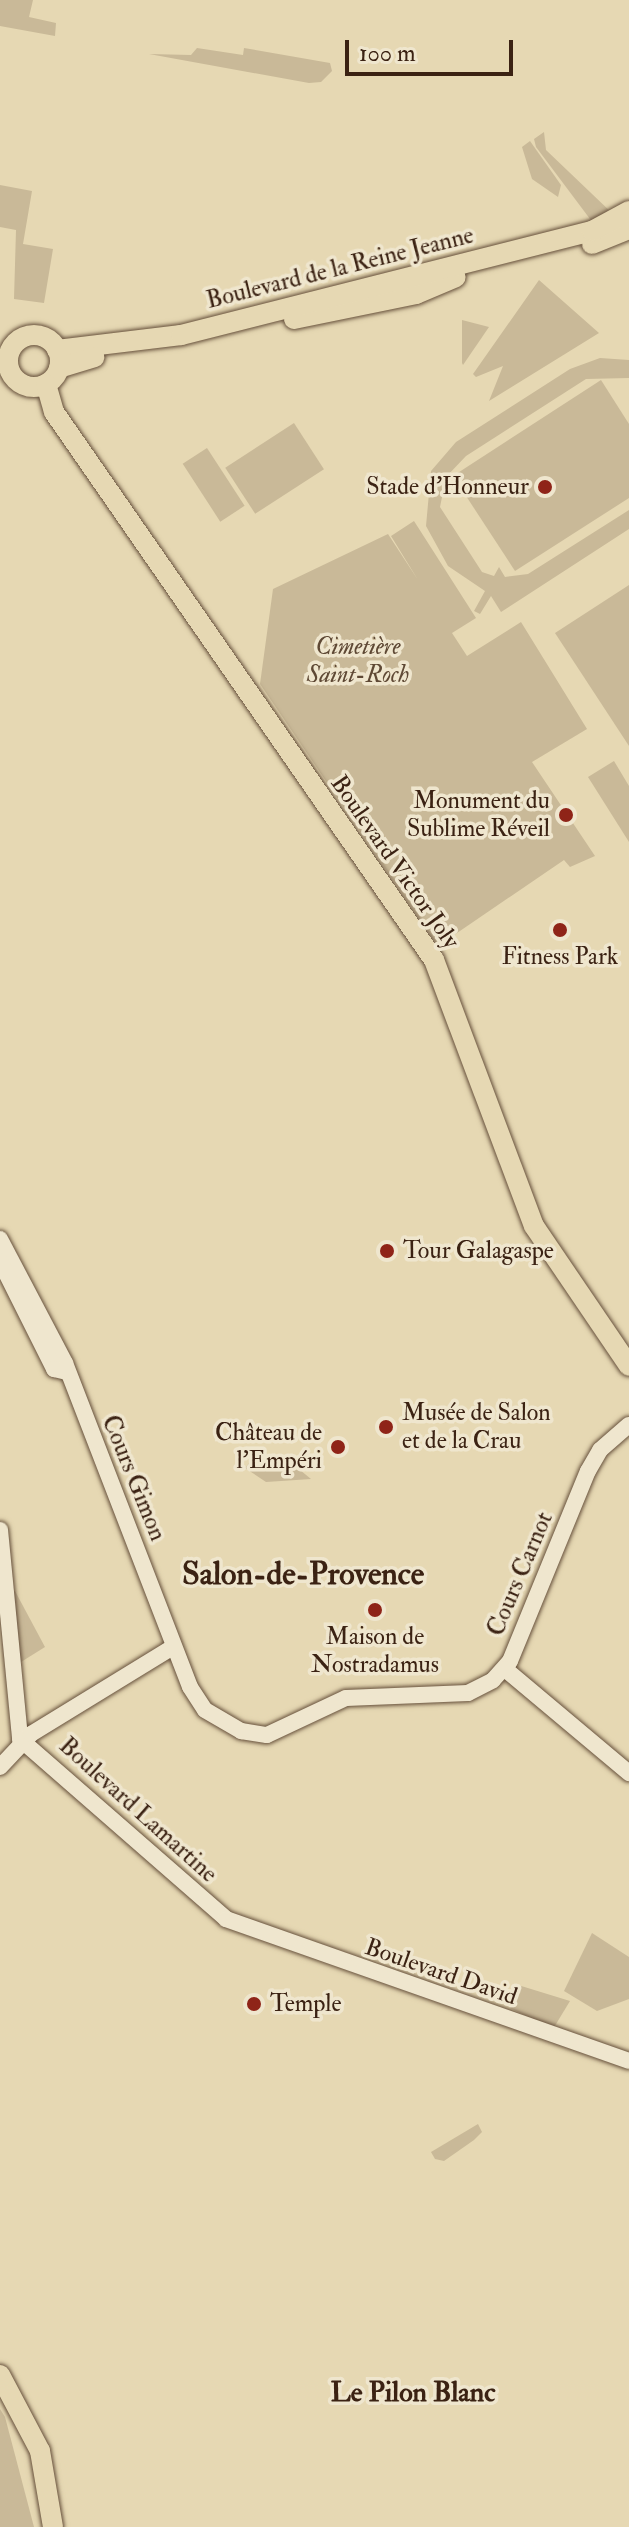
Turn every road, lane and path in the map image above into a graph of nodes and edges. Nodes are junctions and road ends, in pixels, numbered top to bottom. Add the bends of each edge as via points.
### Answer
1 (629, 211) edge
2 (629, 229) edge
3 (5, 351) edge
4 (5, 370) edge
5 (49, 372) junction
6 (0, 1239) edge
7 (0, 1261) edge
8 (629, 1366) edge
9 (67, 1372) junction
10 (629, 1425) edge
11 (629, 1435) edge
12 (598, 1457) junction
13 (0, 1530) edge
14 (0, 1580) edge
15 (173, 1647) junction
16 (505, 1669) junction
17 (468, 1693) joint
18 (24, 1742) junction
19 (0, 1767) edge
20 (629, 1773) edge
21 (247, 1927) joint
22 (629, 2061) edge
23 (0, 2375) edge
24 (53, 2527) edge

1 - 5 main road, Boulevard de la Reine Jeanne via 592,231
2 - 5 main road, Boulevard de la Reine Jeanne via 481,269 416,294
3 - 4 main road
3 - 5 main road via 33,335
4 - 5 main road
5 - 8 main road, Boulevard Victor Joly via 91,480 111,495 434,960 534,1226
6 - 9 street, Cours Gimon via 40,1306
7 - 9 street, Cours Gimon via 54,1369
9 - 15 street, Cours Gimon
10 - 12 street
11 - 12 street
12 - 16 street, Cours Carnot
13 - 14 street via 7,1554
14 - 18 street via 14,1707
15 - 17 street, Cours Gimon via 205,1710 241,1731 267,1735 346,1698
15 - 18 street
16 - 17 street, Cours Carnot
16 - 20 street
18 - 19 street
18 - 21 street, Boulevard Lamartine via 222,1910 228,1921
21 - 22 street, Boulevard David
23 - 24 main road via 40,2451

